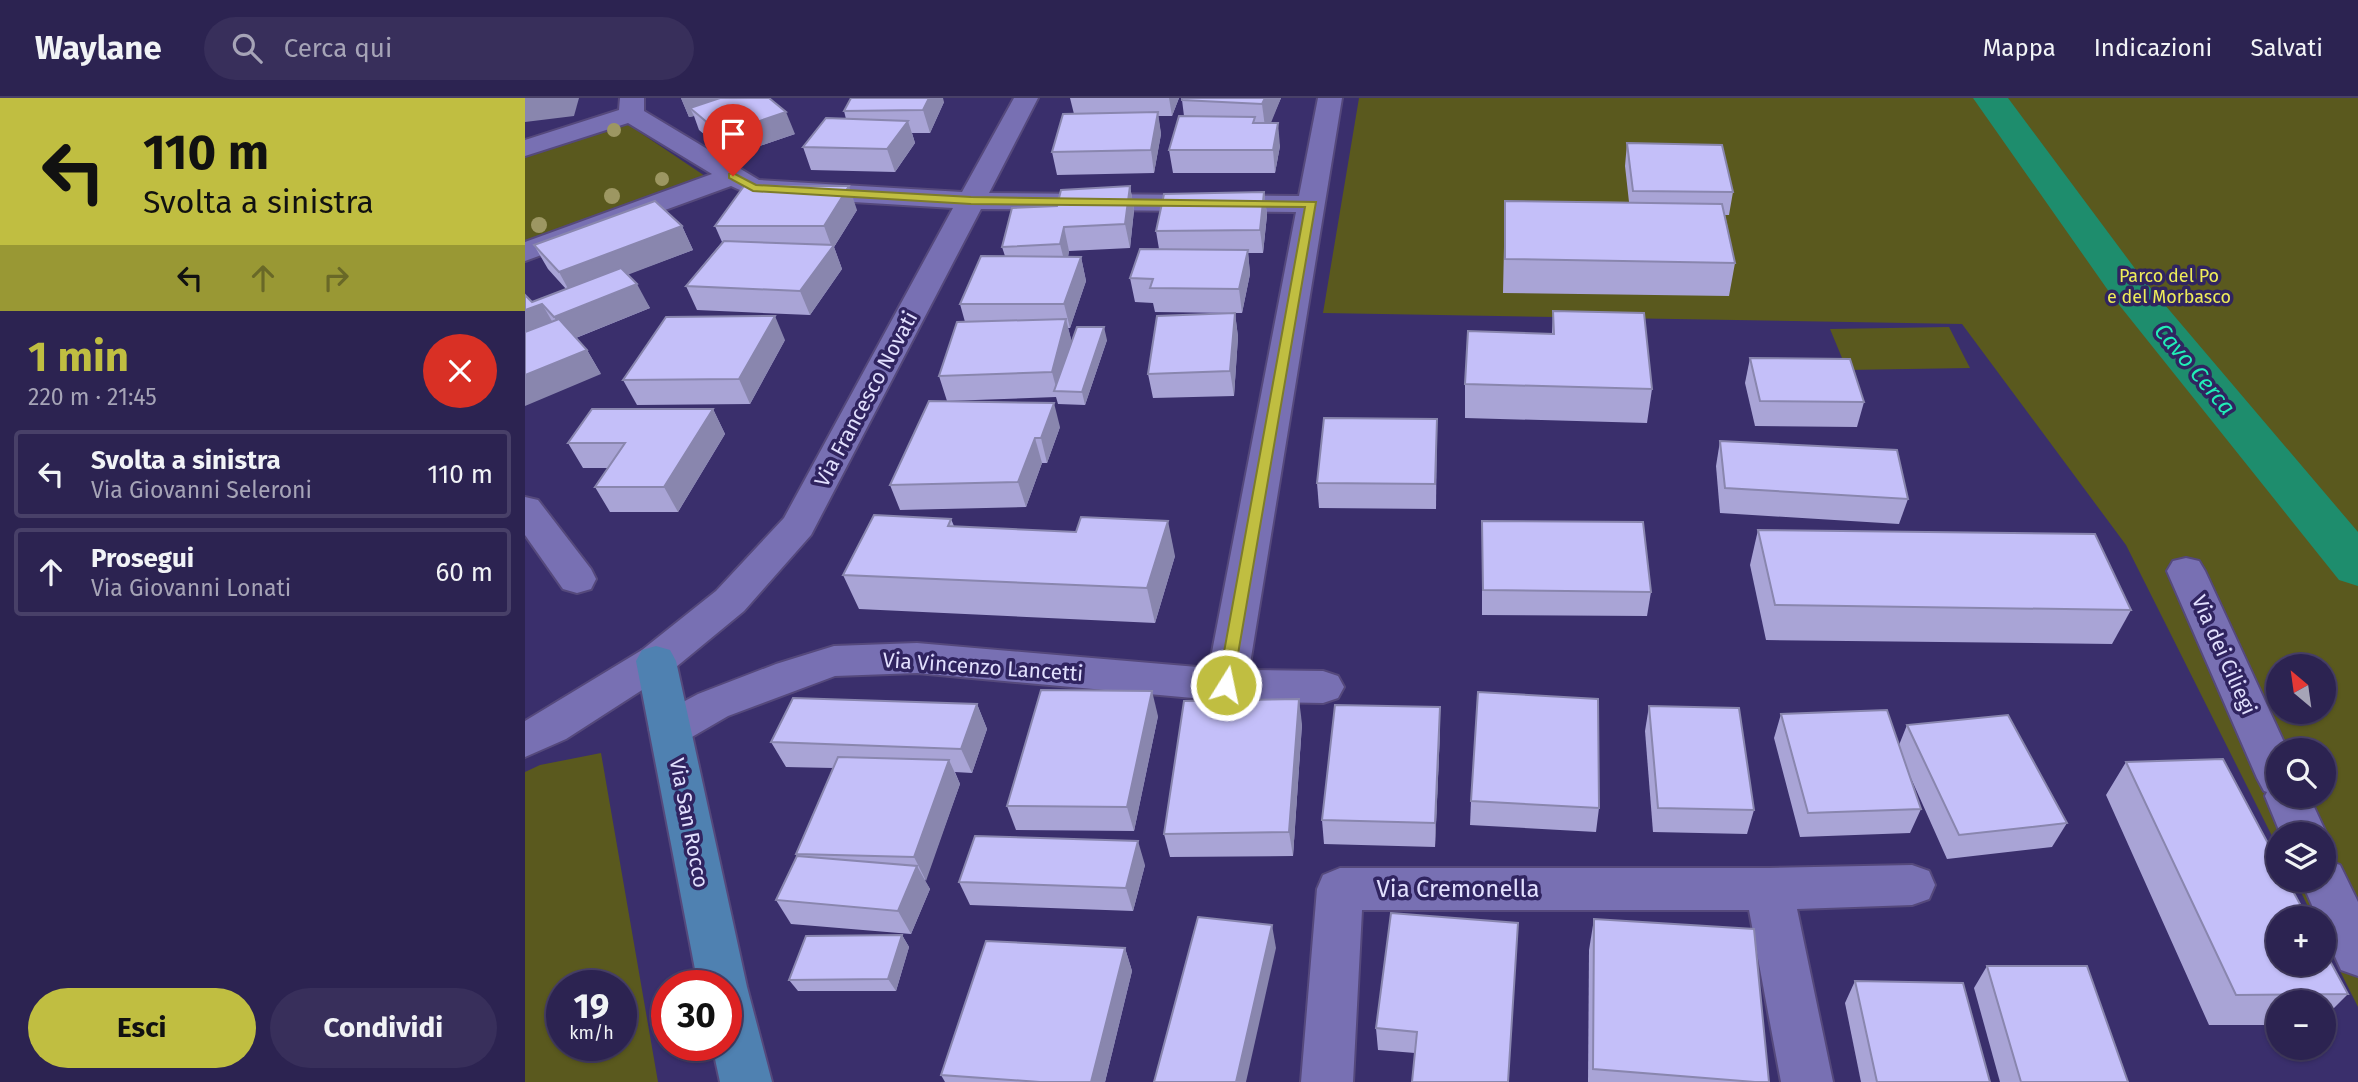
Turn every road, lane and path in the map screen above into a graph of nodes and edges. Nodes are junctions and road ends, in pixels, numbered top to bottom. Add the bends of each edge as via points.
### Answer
1 (1026, 98) edge
2 (1330, 98) edge
3 (632, 106) edge
4 (525, 148) edge
5 (733, 176) junction
6 (971, 201) junction
7 (1312, 204) junction
8 (525, 252) edge
9 (525, 509) edge
10 (2186, 571) dead end
11 (577, 579) dead end
12 (656, 661) junction
13 (1226, 685) junction
14 (1323, 687) dead end
15 (670, 729) junction
16 (525, 740) edge
17 (2266, 749) edge
18 (1912, 886) dead end
19 (1769, 889) junction
20 (2330, 892) edge
21 (2358, 954) edge
22 (720, 970) edge
23 (741, 1061) edge
24 (746, 1082) edge
25 (1327, 1082) edge
26 (1807, 1082) edge

1 - 6 street, Via Francesco Novati
2 - 7 street
3 - 4 street
3 - 5 street
5 - 6 street via 753,188
5 - 8 street
6 - 7 street
6 - 12 street, Via Francesco Novati via 798,526 730,601
7 - 13 street
9 - 11 street
10 - 17 street, Via dei Ciliegi
12 - 15 main road, Via San Rocco
12 - 16 street, Via Francesco Novati
13 - 14 street, Via Vincenzo Lancetti
13 - 15 street, Via Vincenzo Lancetti via 917,658 834,661 713,705
15 - 22 main road, Via San Rocco
18 - 19 street, Via Cremonella
19 - 25 street, Via Cremonella via 1340,889
19 - 26 street
20 - 21 street
23 - 24 main road

